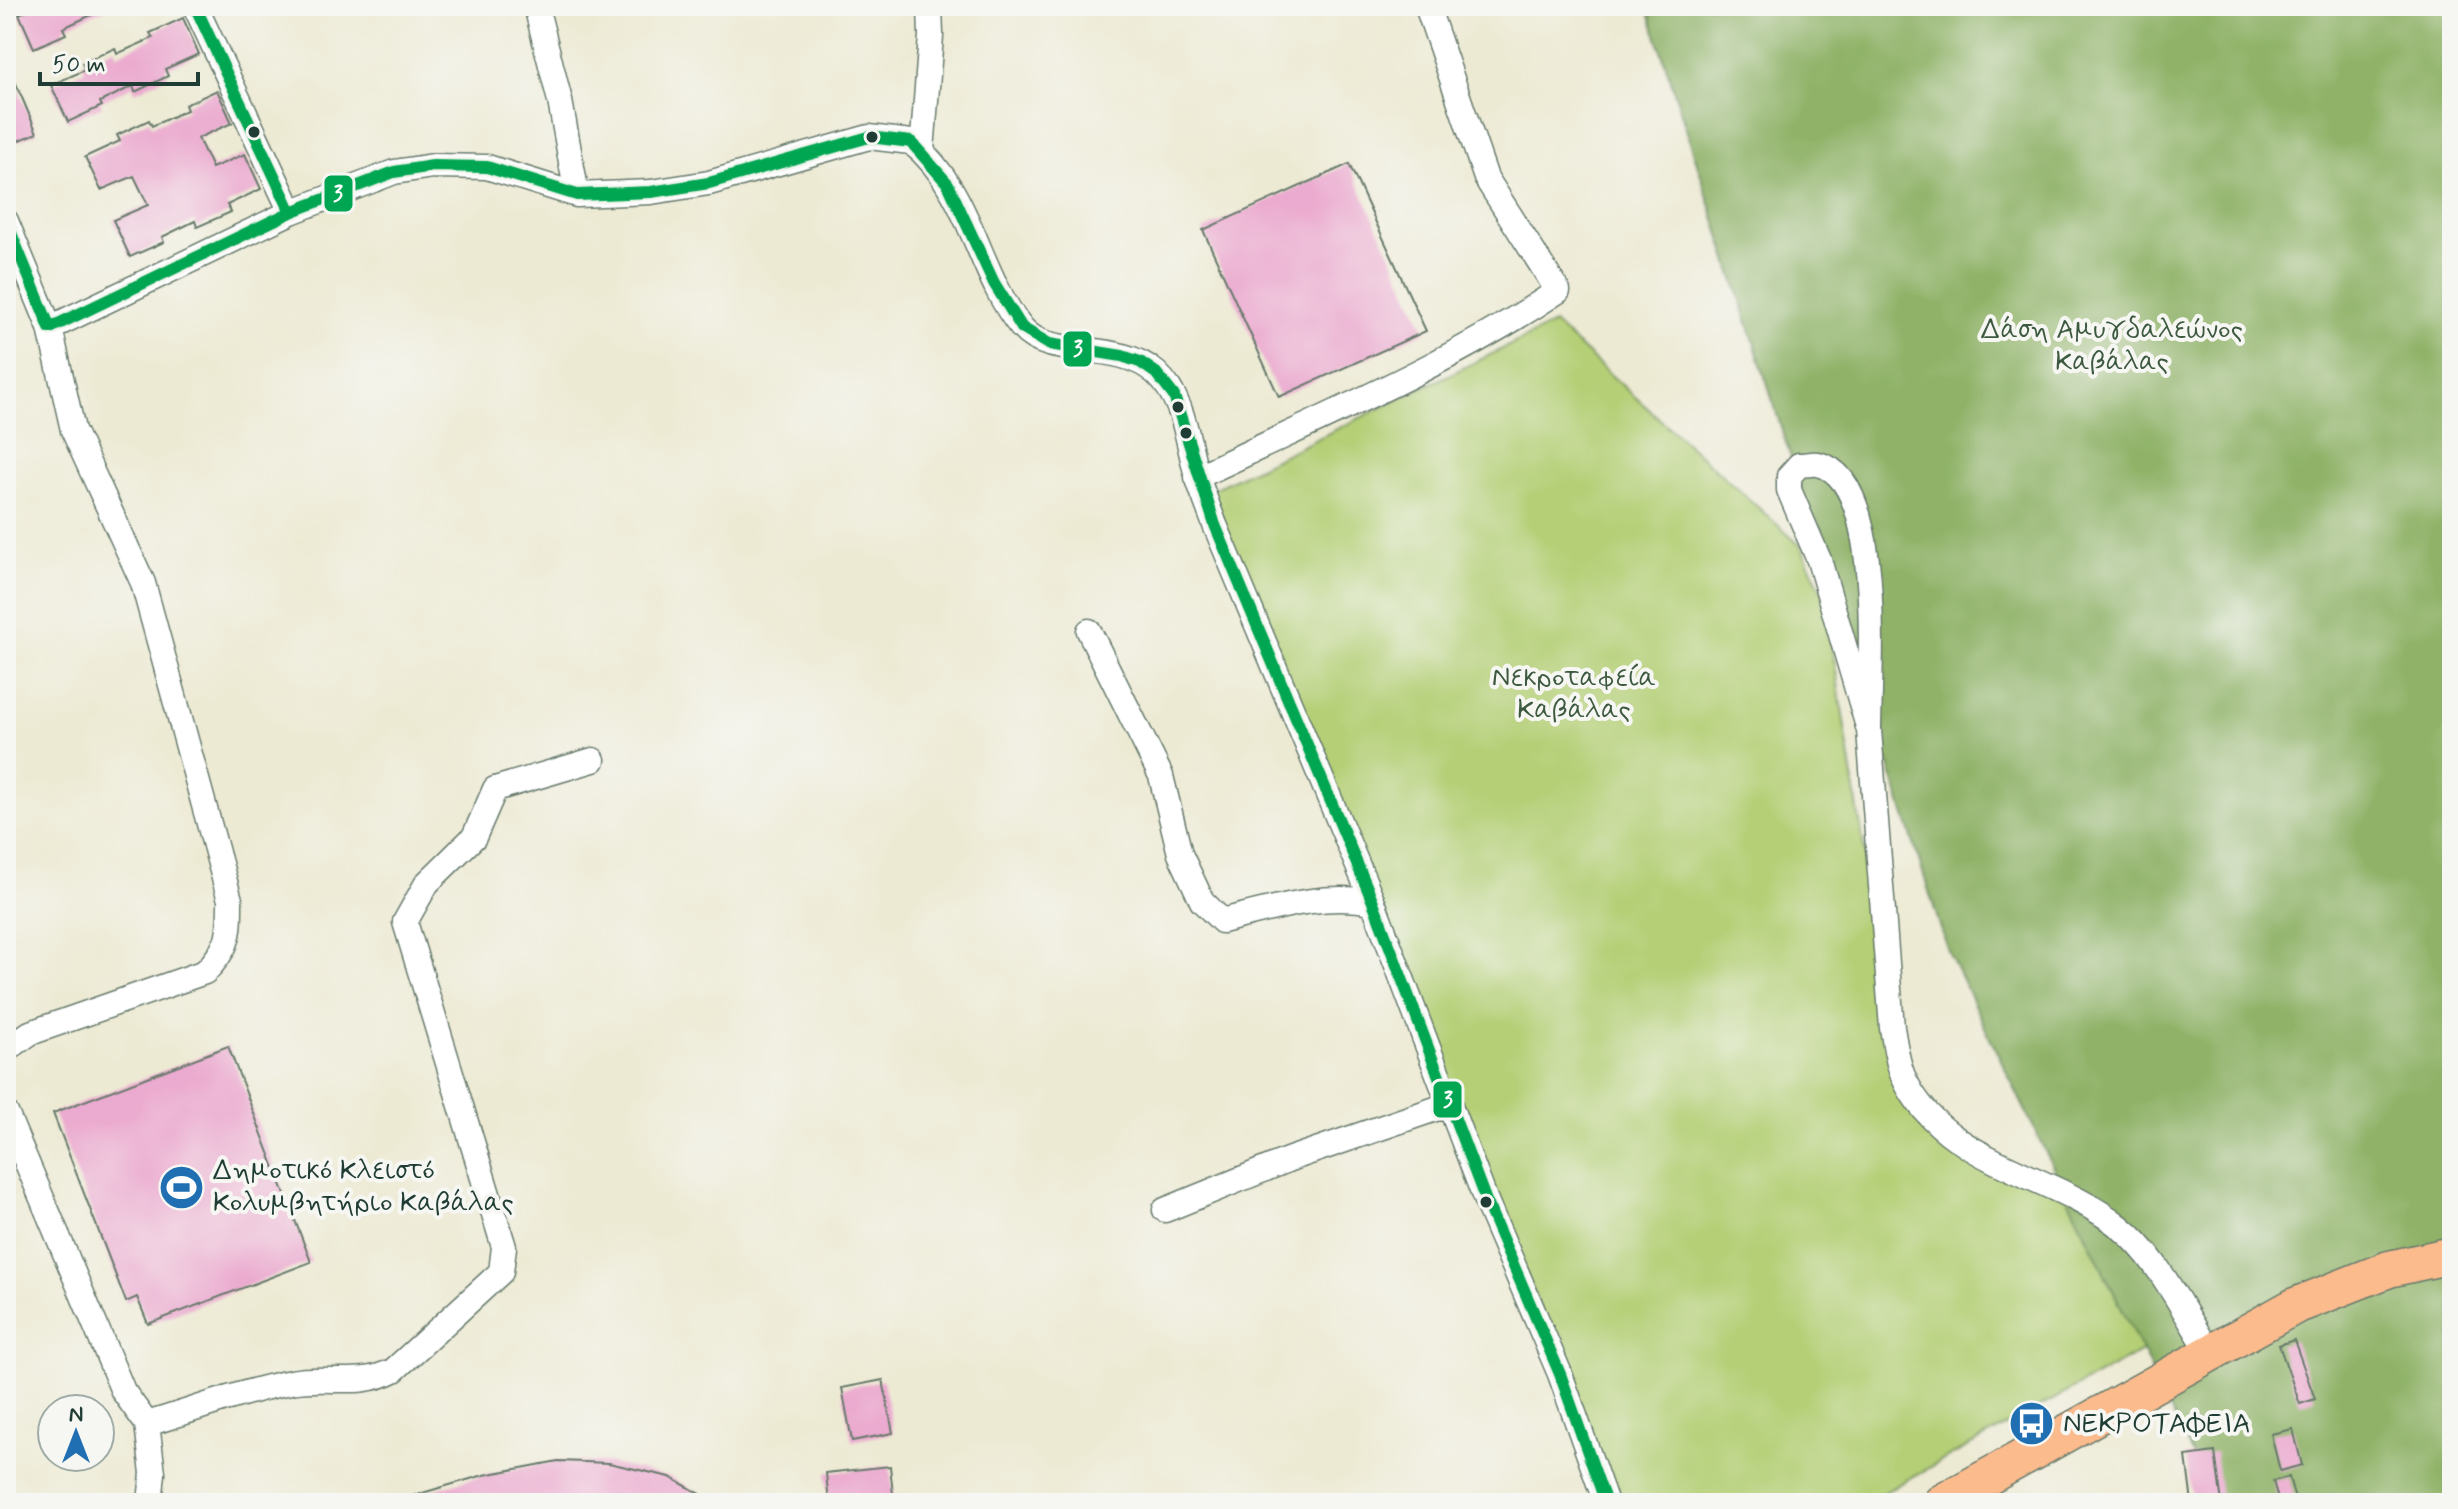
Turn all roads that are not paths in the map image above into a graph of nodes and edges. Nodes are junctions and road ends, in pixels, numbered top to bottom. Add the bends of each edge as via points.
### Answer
1 (195, 6) edge
2 (536, 6) edge
3 (930, 6) edge
4 (1427, 6) edge
5 (922, 151) junction
6 (577, 195) junction
7 (291, 212) junction
8 (6, 221) edge
9 (50, 328) junction
10 (1197, 477) junction
11 (1089, 631) dead end
12 (1869, 730) junction
13 (593, 760) dead end
14 (1373, 902) junction
15 (6, 1050) edge
16 (1450, 1104) junction
17 (6, 1113) edge
18 (1165, 1210) dead end
19 (2452, 1255) edge
20 (2209, 1351) junction
21 (147, 1424) junction
22 (150, 1503) edge
23 (1606, 1503) edge
24 (1941, 1503) edge

1 - 7 street
2 - 6 street
3 - 5 street
4 - 10 street via 1486,178 1558,291 1415,373
5 - 6 street via 911,142 869,137 709,183
5 - 10 street via 947,181 1024,330 1051,344 1123,353 1157,374 1180,410
6 - 7 street via 487,167 433,166 373,178
7 - 9 street
8 - 9 street
9 - 15 street via 73,430 143,583 230,900 230,928 225,951 205,972 30,1033
10 - 14 street
11 - 14 street via 1161,776 1180,854 1202,901 1222,921 1301,902 1347,897
12 - 12 street via 1870,601 1858,506 1838,476 1819,464 1799,465 1789,476 1789,490 1819,560
12 - 20 street via 1892,1028 1902,1075 1921,1107 1952,1135 2119,1226 2145,1253
13 - 21 street via 495,789 474,837 427,883 405,922 504,1247 501,1272 417,1353 378,1379 294,1381
14 - 16 street
16 - 18 street via 1290,1159
16 - 23 street via 1560,1374
17 - 21 street via 123,1391
19 - 20 main road via 2341,1286
20 - 24 main road
21 - 22 street via 153,1473

